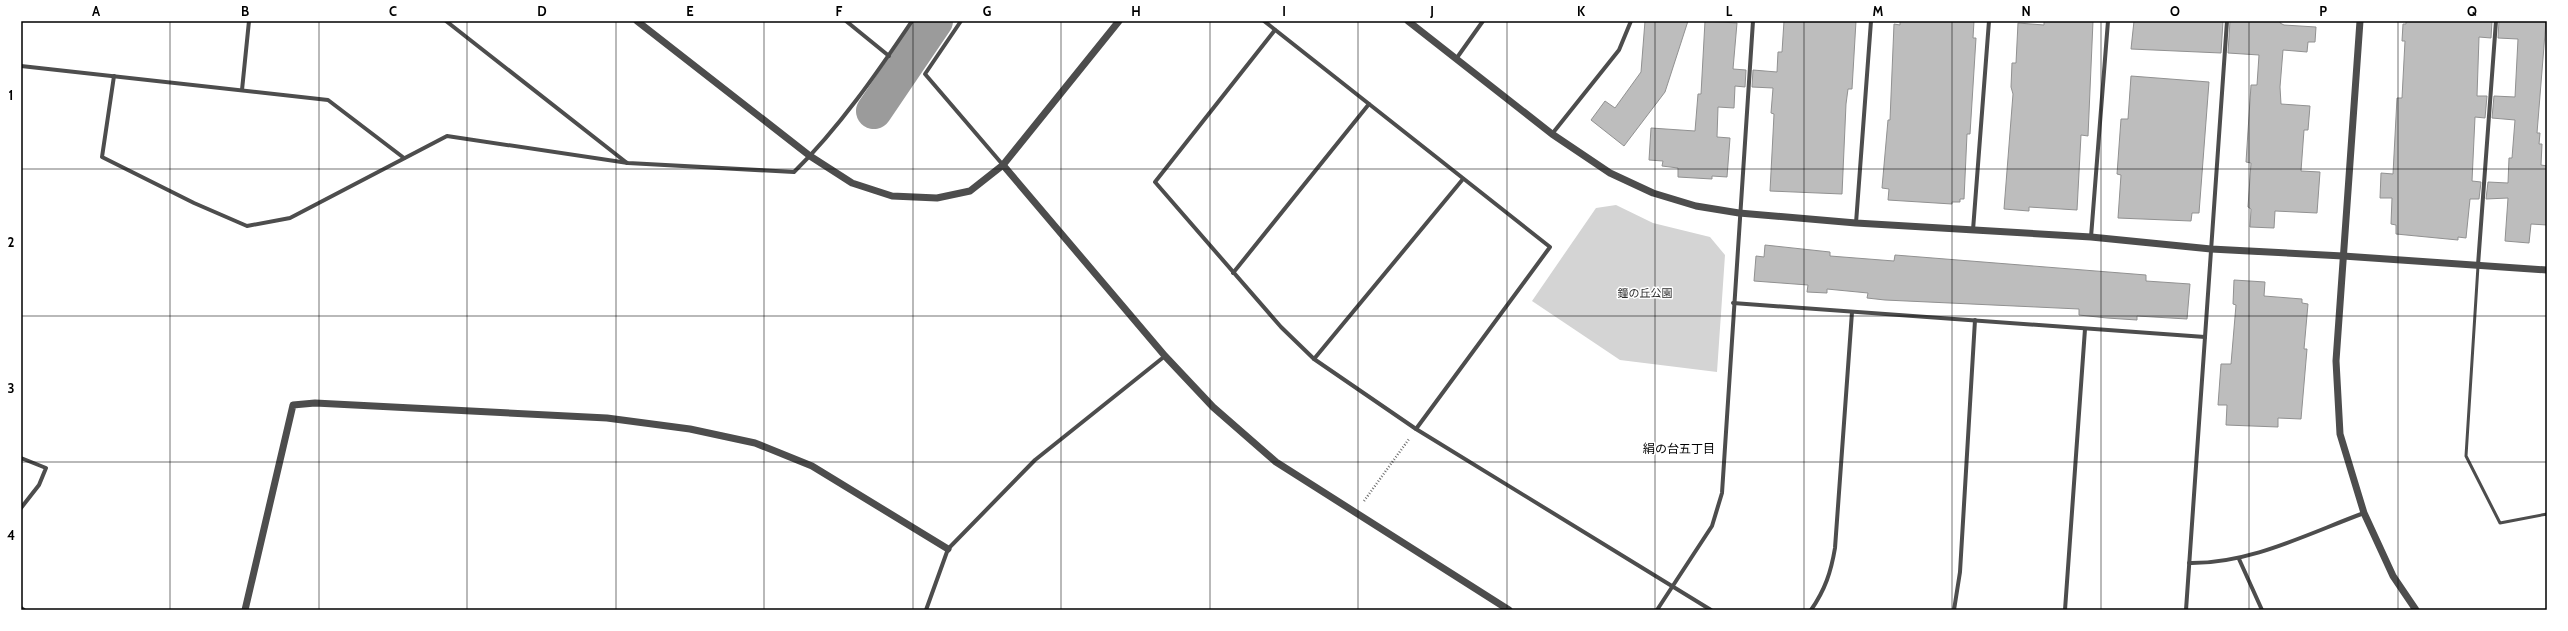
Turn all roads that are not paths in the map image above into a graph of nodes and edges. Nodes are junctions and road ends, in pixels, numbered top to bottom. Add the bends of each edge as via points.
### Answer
1 (249, 21) edge
2 (446, 21) edge
3 (637, 21) edge
4 (846, 21) edge
5 (912, 21) edge
6 (961, 21) edge
7 (1119, 21) edge
8 (1264, 21) edge
9 (1408, 21) edge
10 (1484, 21) edge
11 (1631, 21) edge
12 (1753, 21) edge
13 (1871, 21) edge
14 (1989, 21) edge
15 (2108, 21) edge
16 (2227, 21) edge
17 (2360, 21) edge
18 (2496, 21) edge
19 (1275, 30) junction
20 (889, 56) junction
21 (1456, 60) junction
22 (21, 66) edge
23 (114, 76) junction
24 (242, 90) junction
25 (1369, 104) junction
26 (1552, 134) junction
27 (810, 156) junction
28 (404, 158) junction
29 (628, 163) junction
30 (1003, 165) junction
31 (1463, 179) junction
32 (1739, 213) junction
33 (1856, 223) junction
34 (1973, 230) junction
35 (2092, 237) junction
36 (2211, 249) junction
37 (2343, 256) junction
38 (2478, 264) junction
39 (2547, 270) edge
40 (1233, 274) junction
41 (1734, 303) junction
42 (1852, 312) junction
43 (1975, 320) junction
44 (2085, 329) junction
45 (2205, 337) junction
46 (1165, 356) junction
47 (1314, 359) junction
48 (1416, 429) junction
49 (21, 458) edge
50 (21, 508) edge
51 (2364, 513) junction
52 (2547, 514) edge
53 (948, 549) junction
54 (2239, 559) junction
55 (2189, 563) junction
56 (1672, 586) junction
57 (21, 608) edge
58 (24, 610) edge
59 (245, 610) edge
60 (926, 610) edge
61 (1509, 610) edge
62 (1657, 610) edge
63 (1711, 610) edge
64 (1811, 610) edge
65 (1954, 610) edge
66 (2065, 610) edge
67 (2186, 610) edge
68 (2262, 610) edge
69 (2416, 610) edge

1 - 24 street
2 - 29 street
3 - 27 street
4 - 20 street
5 - 20 street
6 - 30 street via 925,74
7 - 30 street
8 - 19 street
9 - 21 street
10 - 21 street
11 - 26 street via 1619,50
12 - 32 street
13 - 33 street
14 - 34 street
15 - 35 street
16 - 36 street
17 - 37 street
18 - 38 street
19 - 25 street
19 - 40 street via 1155,182
20 - 27 street
21 - 26 street
22 - 23 street
23 - 24 street
23 - 28 street via 102,157 194,204 247,226 290,218
24 - 28 street via 328,100
25 - 31 street
25 - 40 street
26 - 32 street via 1610,173 1653,193 1696,206
27 - 29 street via 794,172
27 - 30 street via 852,183 892,196 937,198 970,191
28 - 29 street via 447,136
30 - 46 street
31 - 47 street
31 - 48 street via 1550,247
32 - 33 street
32 - 41 street
33 - 34 street
34 - 35 street
35 - 36 street
36 - 37 street
36 - 45 street
37 - 38 street
37 - 51 street via 2336,360 2340,434
38 - 39 street
38 - 52 lane via 2466,456 2500,523
40 - 47 street
41 - 42 street
41 - 56 street via 1722,493 1712,526
42 - 43 street
42 - 64 street via 1835,548 1831,571 1822,594
43 - 44 street
43 - 65 street via 1960,572
44 - 45 street
44 - 66 street
45 - 55 street
46 - 53 street via 1035,460
46 - 61 street via 1213,407 1276,462
47 - 48 street
48 - 56 street
49 - 50 street via 46,468 39,485
51 - 54 street
51 - 69 street via 2393,576
53 - 59 street via 812,466 755,443 690,429 607,418 315,403 293,405
53 - 60 street
54 - 55 street
54 - 68 street
55 - 67 street
56 - 62 street
56 - 63 street
57 - 58 street

